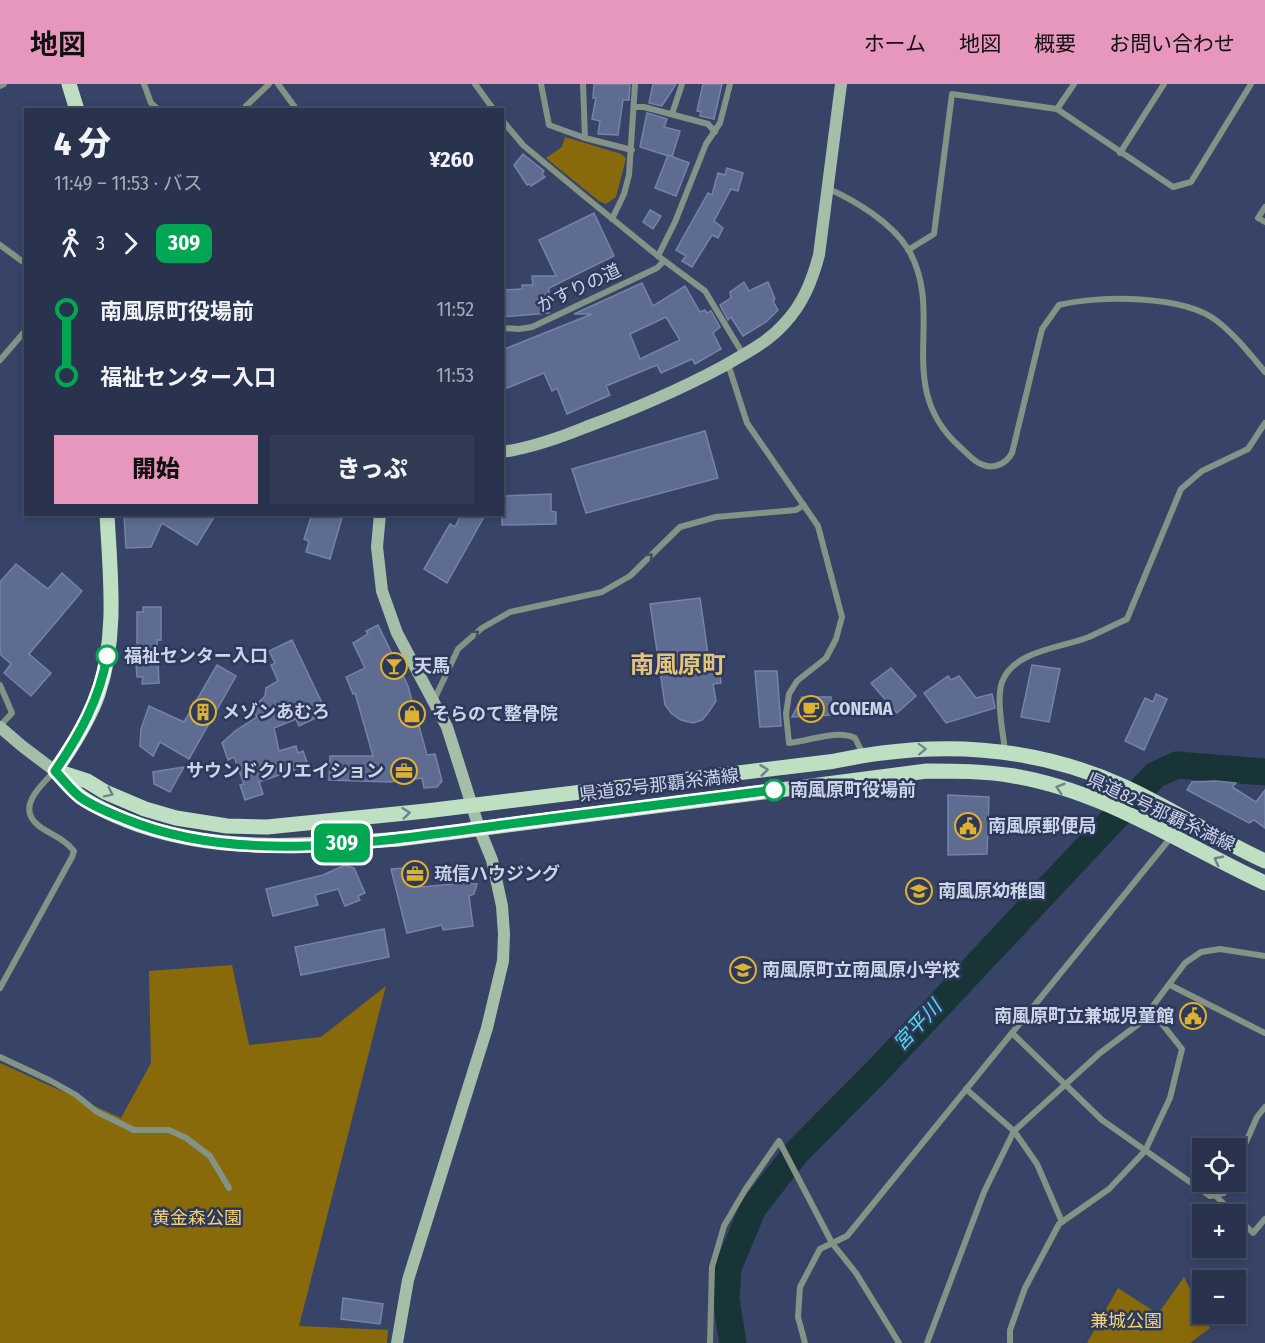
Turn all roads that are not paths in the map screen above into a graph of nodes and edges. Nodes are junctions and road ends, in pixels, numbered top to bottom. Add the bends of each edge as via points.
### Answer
1 (4, 84) edge
2 (69, 84) edge
3 (144, 84) edge
4 (269, 84) edge
5 (278, 84) edge
6 (475, 84) edge
7 (541, 84) edge
8 (583, 84) edge
9 (635, 84) edge
10 (682, 84) edge
11 (730, 84) edge
12 (841, 84) edge
13 (1074, 84) edge
14 (1164, 84) edge
15 (1251, 84) edge
16 (0, 86) edge
17 (246, 106) dead end
18 (634, 107) junction
19 (76, 108) edge
20 (157, 108) edge
21 (296, 108) edge
22 (493, 108) edge
23 (1058, 109) junction
24 (672, 114) junction
25 (504, 122) edge
26 (715, 132) junction
27 (585, 138) junction
28 (632, 150) junction
29 (1120, 153) junction
30 (829, 189) junction
31 (1265, 207) edge
32 (612, 219) junction
33 (1265, 222) edge
34 (0, 245) edge
35 (908, 250) junction
36 (658, 256) junction
37 (664, 261) junction
38 (24, 263) edge
39 (504, 328) edge
40 (24, 332) edge
41 (743, 354) junction
42 (0, 360) edge
43 (728, 363) junction
44 (1265, 372) edge
45 (1265, 423) edge
46 (504, 452) edge
47 (804, 505) junction
48 (107, 516) edge
49 (381, 516) edge
50 (0, 685) edge
51 (434, 700) junction
52 (0, 727) edge
53 (1005, 752) junction
54 (864, 756) junction
55 (55, 771) junction
56 (473, 805) junction
57 (1186, 819) junction
58 (479, 828) junction
59 (1173, 836) junction
60 (1265, 861) edge
61 (1265, 883) edge
62 (1265, 956) edge
63 (1170, 985) junction
64 (0, 988) edge
65 (1151, 1010) junction
66 (1012, 1033) junction
67 (1265, 1033) edge
68 (0, 1057) edge
69 (1064, 1085) junction
70 (966, 1089) junction
71 (1265, 1107) edge
72 (1014, 1131) junction
73 (1246, 1142) edge
74 (1145, 1151) junction
75 (229, 1188) dead end
76 (1224, 1192) edge
77 (1215, 1195) junction
78 (1224, 1204) edge
79 (1265, 1219) edge
80 (1062, 1222) junction
81 (1246, 1226) edge
82 (832, 1243) junction
83 (397, 1343) edge
84 (710, 1343) edge
85 (805, 1343) edge
86 (899, 1343) edge
87 (927, 1343) edge
88 (1010, 1343) edge

1 - 16 street
2 - 19 main road
3 - 20 street
4 - 17 street
5 - 21 street
6 - 22 street
7 - 27 street via 549,125
8 - 27 street
9 - 18 street
10 - 24 street
11 - 26 street
12 - 30 street
13 - 23 street
14 - 29 street
15 - 29 street via 1191,182 1173,187
18 - 24 street
18 - 28 street
23 - 29 street
23 - 35 street via 952,94 934,234
24 - 26 street via 708,124
25 - 32 street via 523,145
26 - 36 street via 706,144
27 - 28 street
28 - 32 street via 624,194
30 - 35 street via 886,224
30 - 41 street via 819,255 800,304 765,342
31 - 33 street via 1258,218
32 - 36 street
34 - 38 street
35 - 44 street via 923,300 923,370 928,401 947,435 980,464 1000,465 1012,453 1042,329 1059,305 1133,300 1185,305 1216,320
36 - 37 street
37 - 39 street, かすりの道 via 657,268 532,327
37 - 41 street via 705,291
40 - 42 street
41 - 43 street
43 - 46 street via 640,407 550,441
43 - 47 street via 747,423
45 - 53 street via 1248,449 1202,471 1181,489 1127,619 1025,658 1012,668 1002,681 1000,695
51 -> 47 street via 458,649 482,628 510,612 603,592 630,576 681,527 716,517 796,510
47 - 54 street via 818,526 842,617 826,658 797,681 789,694 789,743 842,733 855,738
48 - 55 main road via 112,616 104,674 77,738
49 - 51 street via 377,547 382,591 397,633
50 - 52 street via 12,713
51 - 56 street
52 - 55 street
54 -> 53 main road, 県道82号那覇糸満線 via 916,749
53 - 57 main road, 県道82号那覇糸満線 via 1048,759 1086,771
56 -> 54 main road, 県道82号那覇糸満線
55 -> 56 main road, 県道82号那覇糸満線 via 87,781 145,809 227,826 321,823
55 - 58 main road, 県道82号那覇糸満線 via 78,796 105,811 138,825 218,843 320,845
55 - 64 street via 30,800 29,811 37,825 74,851
56 - 58 street
57 - 59 street
57 - 60 main road, 県道82号那覇糸満線
59 -> 58 main road, 県道82号那覇糸満線 via 1075,792 1013,775 927,771
58 - 83 street via 492,860 502,906 503,960 487,1028 408,1280
61 -> 59 main road, 県道82号那覇糸満線
59 - 66 street
62 - 63 street via 1220,949 1202,952 1185,963
63 - 65 street
63 - 67 street
65 - 69 street
65 - 74 street via 1182,1049 1170,1098
66 - 69 street
66 - 70 street
68 - 75 street via 51,1081 97,1112 134,1130 169,1130 186,1138 210,1156
69 - 72 street
69 - 74 street via 1102,1120
70 - 72 street
70 - 82 street via 847,1236
71 - 73 street
72 - 80 street via 1037,1164
72 - 87 street via 984,1192
74 - 77 street via 1210,1196
74 - 80 street via 1109,1189
76 - 77 street
77 - 78 street
79 - 81 street via 1253,1233
80 - 88 street via 1025,1288 1010,1330
82 - 84 street via 779,1141 724,1226 712,1267
82 - 85 street via 820,1249 800,1287 798,1317
82 - 86 street via 856,1272

